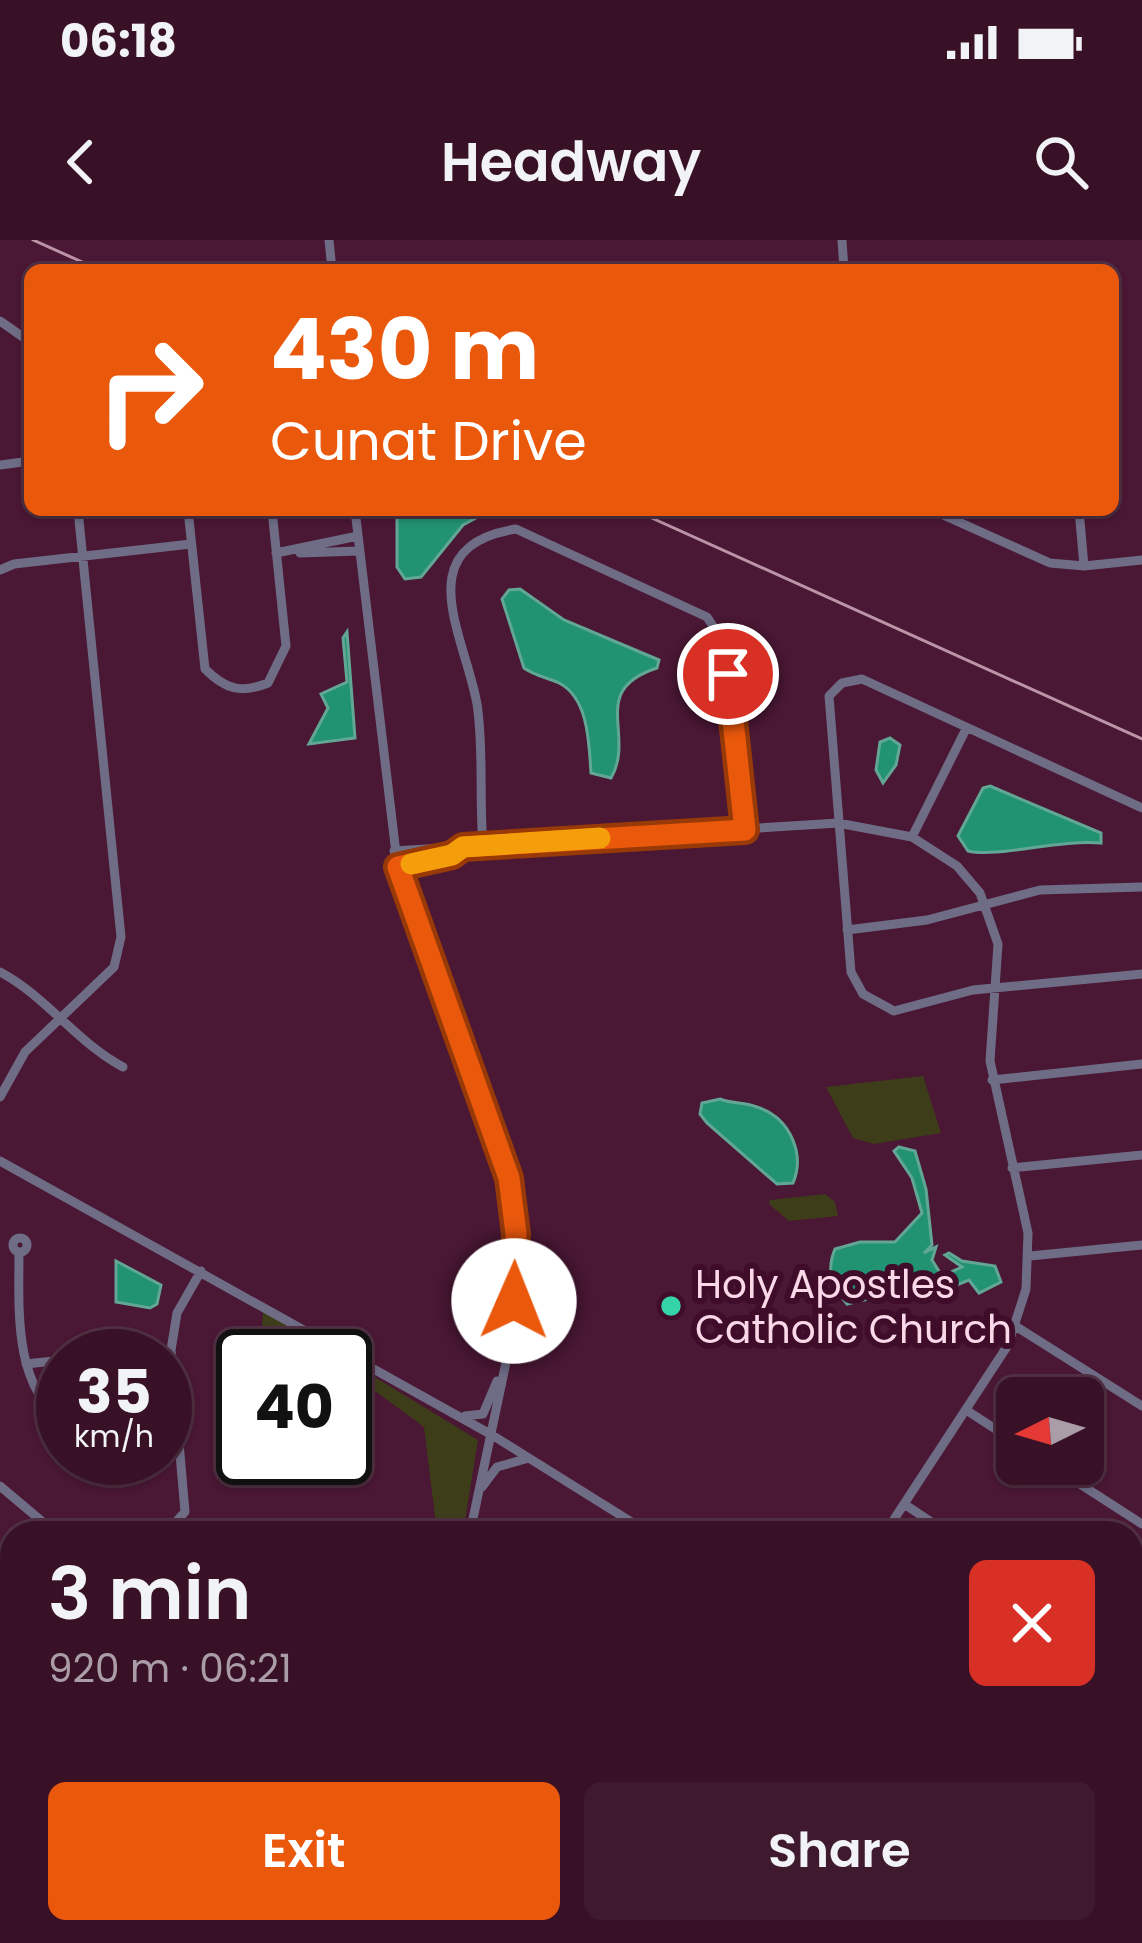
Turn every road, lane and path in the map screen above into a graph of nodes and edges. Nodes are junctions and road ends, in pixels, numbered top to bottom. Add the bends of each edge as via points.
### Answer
1 (79, 516) edge
2 (189, 516) edge
3 (273, 516) edge
4 (356, 516) edge
5 (946, 516) edge
6 (1080, 516) edge
7 (358, 536) junction
8 (191, 544) junction
9 (359, 551) junction
10 (276, 553) junction
11 (83, 556) junction
12 (1142, 560) edge
13 (1084, 566) junction
14 (0, 570) edge
15 (966, 729) junction
16 (1142, 808) edge
17 (838, 823) junction
18 (745, 830) junction
19 (912, 837) junction
20 (483, 845) junction
21 (463, 847) junction
22 (394, 850) junction
23 (398, 867) junction
24 (1142, 887) edge
25 (987, 904) junction
26 (848, 931) junction
27 (0, 972) edge
28 (1142, 974) edge
29 (997, 988) junction
30 (58, 1018) junction
31 (1142, 1064) edge
32 (123, 1066) dead end
33 (992, 1080) junction
34 (0, 1097) edge
35 (1142, 1155) edge
36 (0, 1161) edge
37 (1012, 1168) junction
38 (1142, 1245) edge
39 (19, 1252) dead end
40 (1030, 1256) junction
41 (201, 1271) junction
42 (1017, 1327) junction
43 (174, 1329) edge
44 (508, 1353) junction
45 (36, 1363) edge
46 (26, 1364) junction
47 (36, 1384) edge
48 (1142, 1406) edge
49 (965, 1410) junction
50 (457, 1415) junction
51 (996, 1430) edge
52 (492, 1435) junction
53 (529, 1458) junction
54 (184, 1485) edge
55 (1081, 1485) edge
56 (0, 1486) edge
57 (476, 1497) junction
58 (904, 1504) junction
59 (42, 1521) edge
60 (178, 1521) edge
61 (472, 1521) edge
62 (630, 1521) edge
63 (893, 1521) edge
64 (930, 1521) edge
65 (1136, 1521) edge

1 - 11 street
2 - 8 street
3 - 10 street
4 - 7 street
5 - 13 street via 1050,562
6 - 13 street
7 - 9 street
7 - 10 street
8 - 10 street via 206,669 222,686 249,691 268,683 286,646
8 - 11 street
9 - 10 street
9 - 22 street
11 - 14 street
11 - 30 street via 121,937 114,967
12 - 13 street
15 - 16 street
15 - 17 street via 862,679 835,688 827,705
15 - 19 street
17 - 18 street
17 - 19 street
17 - 26 street
18 - 20 street
18 - 20 street via 724,643 707,617 516,529 473,543 453,568 449,608 478,707
19 - 25 street via 957,866
20 - 21 street
21 - 22 street
21 - 23 street
22 - 23 street
23 - 44 street via 509,1178 516,1234
24 - 25 street via 1040,890
25 - 26 street
25 - 29 street via 998,944
26 - 29 street via 856,985 878,1005 911,1010
27 - 30 street via 39,995
28 - 29 street
29 - 33 street
30 - 32 street
30 - 34 street via 25,1052
31 - 33 street
33 - 37 street
35 - 37 street
36 - 41 street
37 - 40 street
38 - 40 street
39 - 46 street
40 - 42 street
41 - 43 street
41 - 50 street
42 - 48 street
42 - 49 street
44 - 50 street via 483,1414
44 - 52 street
45 - 46 street
46 - 47 street
49 - 51 street
49 - 58 street
50 - 52 street
52 - 53 street
52 - 57 street
53 - 57 street via 497,1466
53 - 62 street
54 - 60 street
55 - 65 street
56 - 59 street
57 - 61 street
58 - 63 street
58 - 64 street

